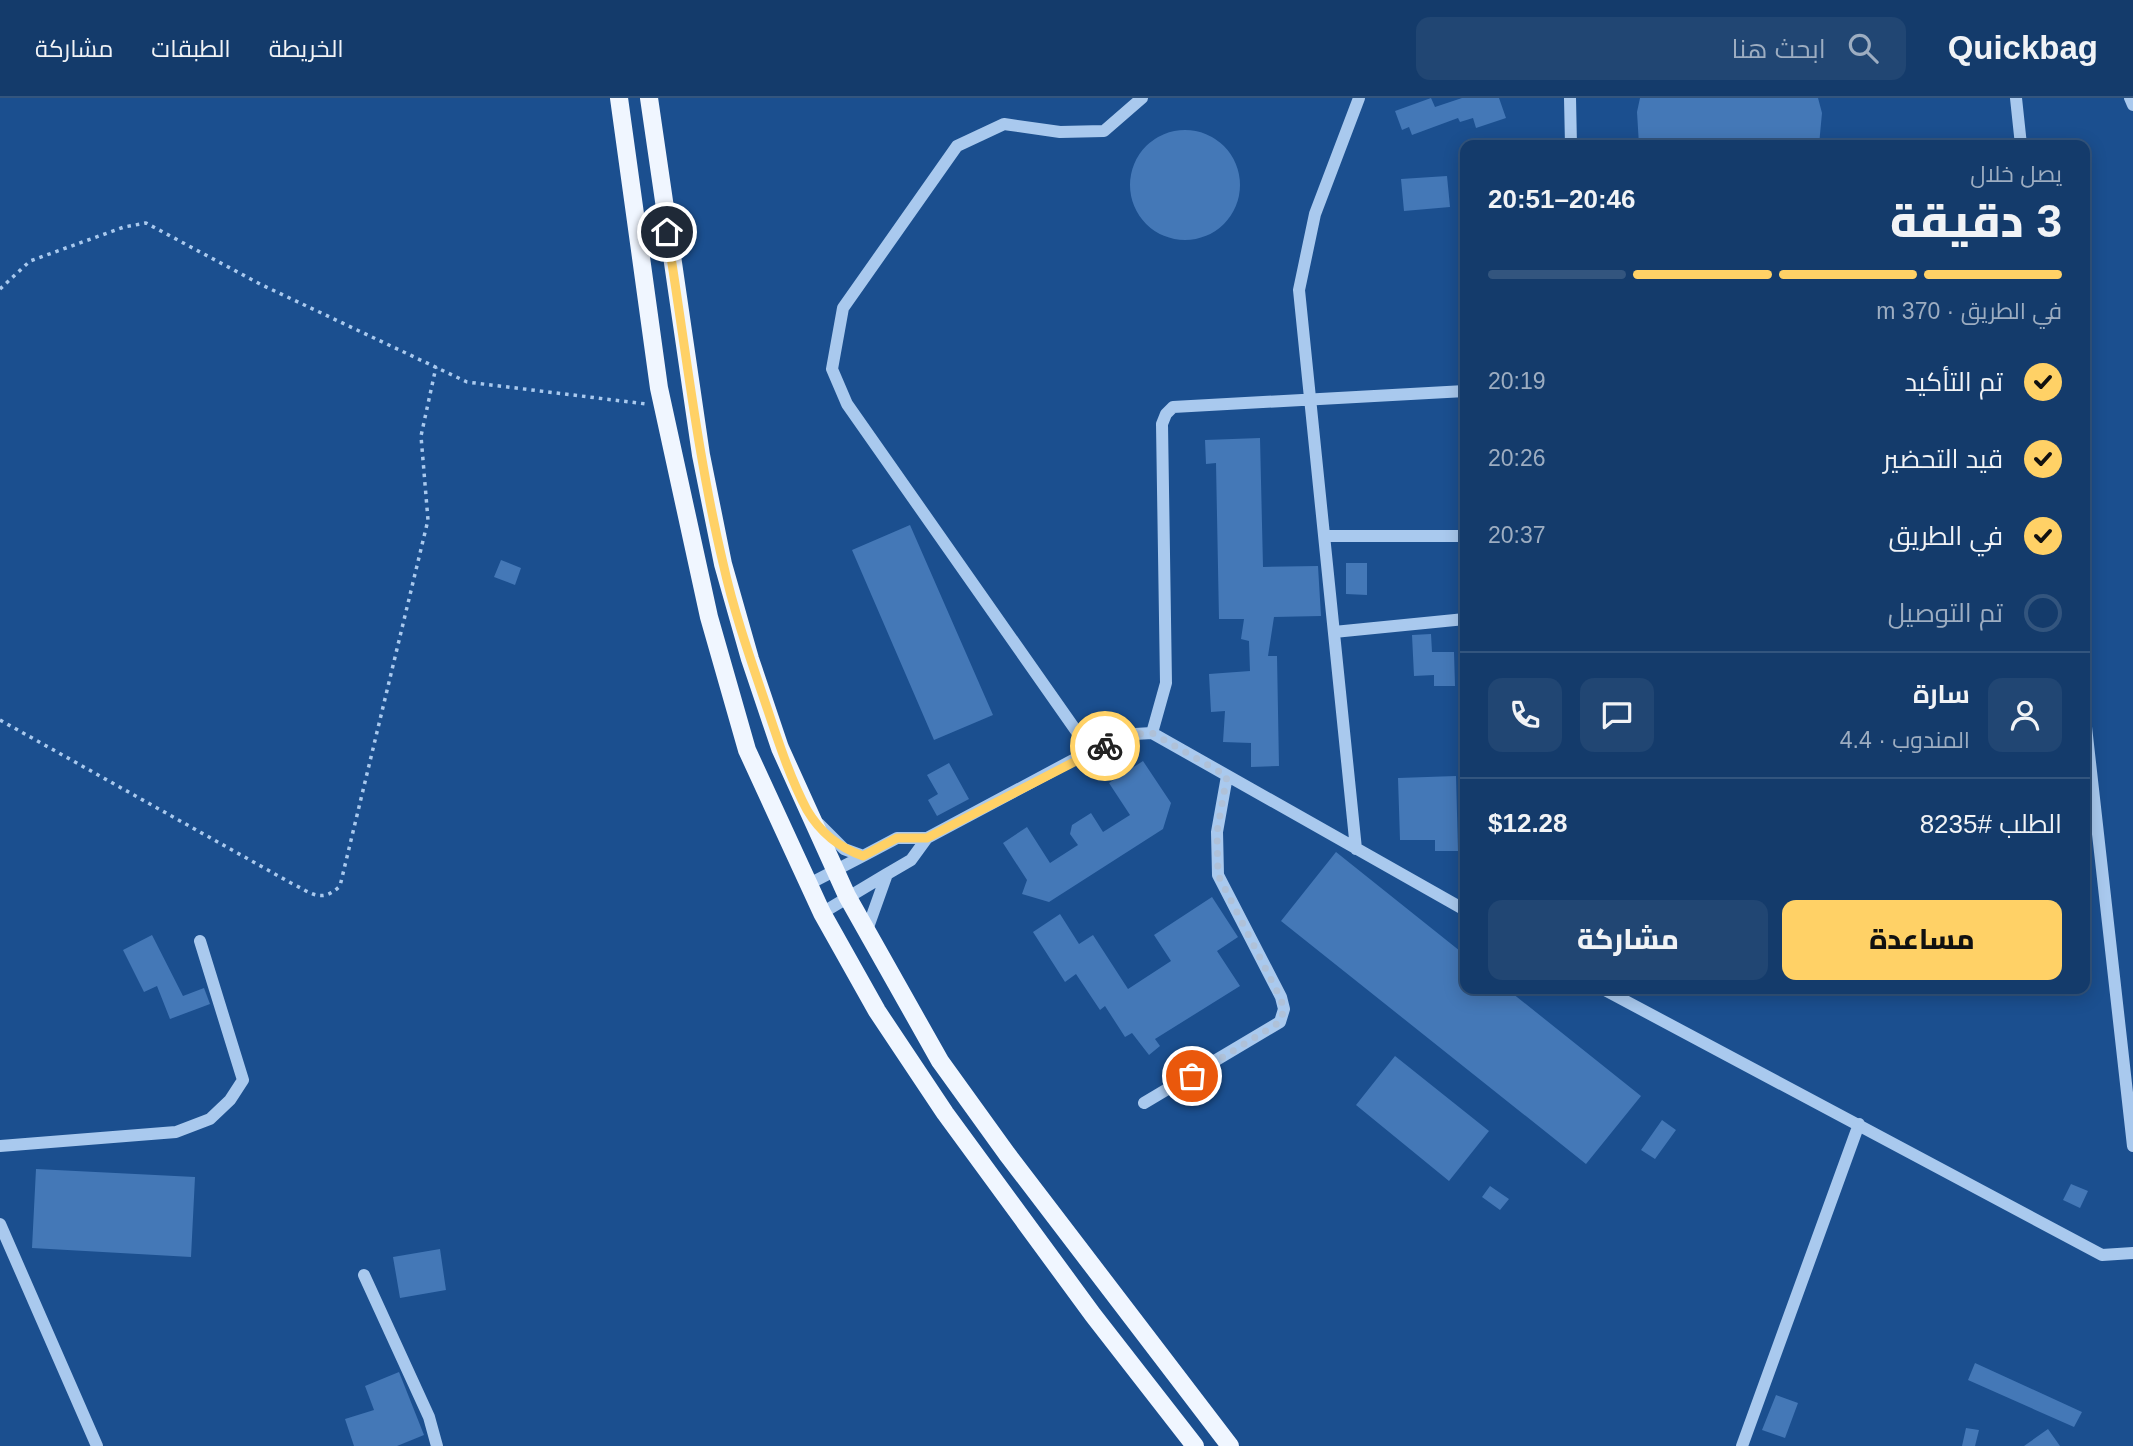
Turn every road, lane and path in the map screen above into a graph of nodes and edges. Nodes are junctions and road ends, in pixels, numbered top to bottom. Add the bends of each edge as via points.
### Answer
1 (619, 98) edge
2 (649, 98) edge
3 (1142, 98) edge
4 (1359, 98) edge
5 (1570, 98) edge
6 (2016, 98) edge
7 (2130, 98) edge
8 (2133, 104) edge
9 (1571, 140) edge
10 (2020, 140) edge
11 (0, 289) edge
12 (436, 367) junction
13 (1460, 391) edge
14 (1310, 398) junction
15 (663, 407) junction
16 (1324, 536) junction
17 (1460, 536) edge
18 (1460, 619) edge
19 (1334, 632) junction
20 (0, 720) edge
21 (1152, 733) junction
22 (1088, 752) junction
23 (2090, 763) edge
24 (1227, 776) junction
25 (808, 811) junction
26 (927, 838) junction
27 (1356, 849) junction
28 (863, 856) junction
29 (835, 870) junction
30 (887, 874) junction
31 (809, 884) junction
32 (847, 896) junction
33 (1460, 907) edge
34 (822, 913) junction
35 (867, 930) junction
36 (200, 941) dead end
37 (1612, 994) edge
38 (1632, 994) edge
39 (1633, 1005) junction
40 (1144, 1103) dead end
41 (1859, 1124) junction
42 (0, 1146) edge
43 (2133, 1146) edge
44 (0, 1224) edge
45 (2133, 1253) edge
46 (364, 1275) dead end
47 (1116, 1299) junction
48 (1093, 1315) junction
49 (97, 1446) edge
50 (437, 1446) edge
51 (1195, 1446) edge
52 (1230, 1446) edge
53 (1742, 1446) edge

1 - 15 main road
2 - 25 main road via 701,455 723,564 776,735
3 - 22 street via 1104,131 1060,132 1004,124 957,146 843,308 832,369 847,404
4 - 14 street via 1315,214 1300,290
5 - 9 street
6 - 10 street
7 - 8 street
11 - 12 path via 30,261 146,223 260,284
12 - 15 path via 467,382
12 - 20 path via 421,436 428,520 340,886 330,895 319,897 291,883
13 - 14 street
14 - 16 street
14 - 21 street via 1173,407 1166,414 1162,424 1166,682
15 - 31 main road via 709,617 747,750
16 - 17 street
16 - 19 street
18 - 19 street
19 - 27 street
21 - 22 street via 1135,734
21 - 24 street
22 - 26 street
23 - 43 street
24 - 27 street
24 - 40 street via 1217,832 1218,875 1284,1009 1280,1022
25 - 28 street via 844,849
25 - 29 main road
26 - 28 street via 897,838
26 - 30 street via 911,860
27 - 33 street
28 - 29 street
29 - 31 street
29 - 32 main road
30 - 32 street
30 - 35 street
31 - 34 main road
32 - 34 street
32 - 35 main road
34 - 48 main road via 884,1022
35 - 47 main road via 940,1061
36 - 42 street via 243,1080 230,1100 210,1119 176,1132
37 - 39 street
38 - 39 street
39 - 41 street
41 - 45 street via 2102,1255
41 - 53 street
44 - 49 street
46 - 50 street via 429,1417
47 - 48 main road
47 - 52 main road
48 - 51 main road

